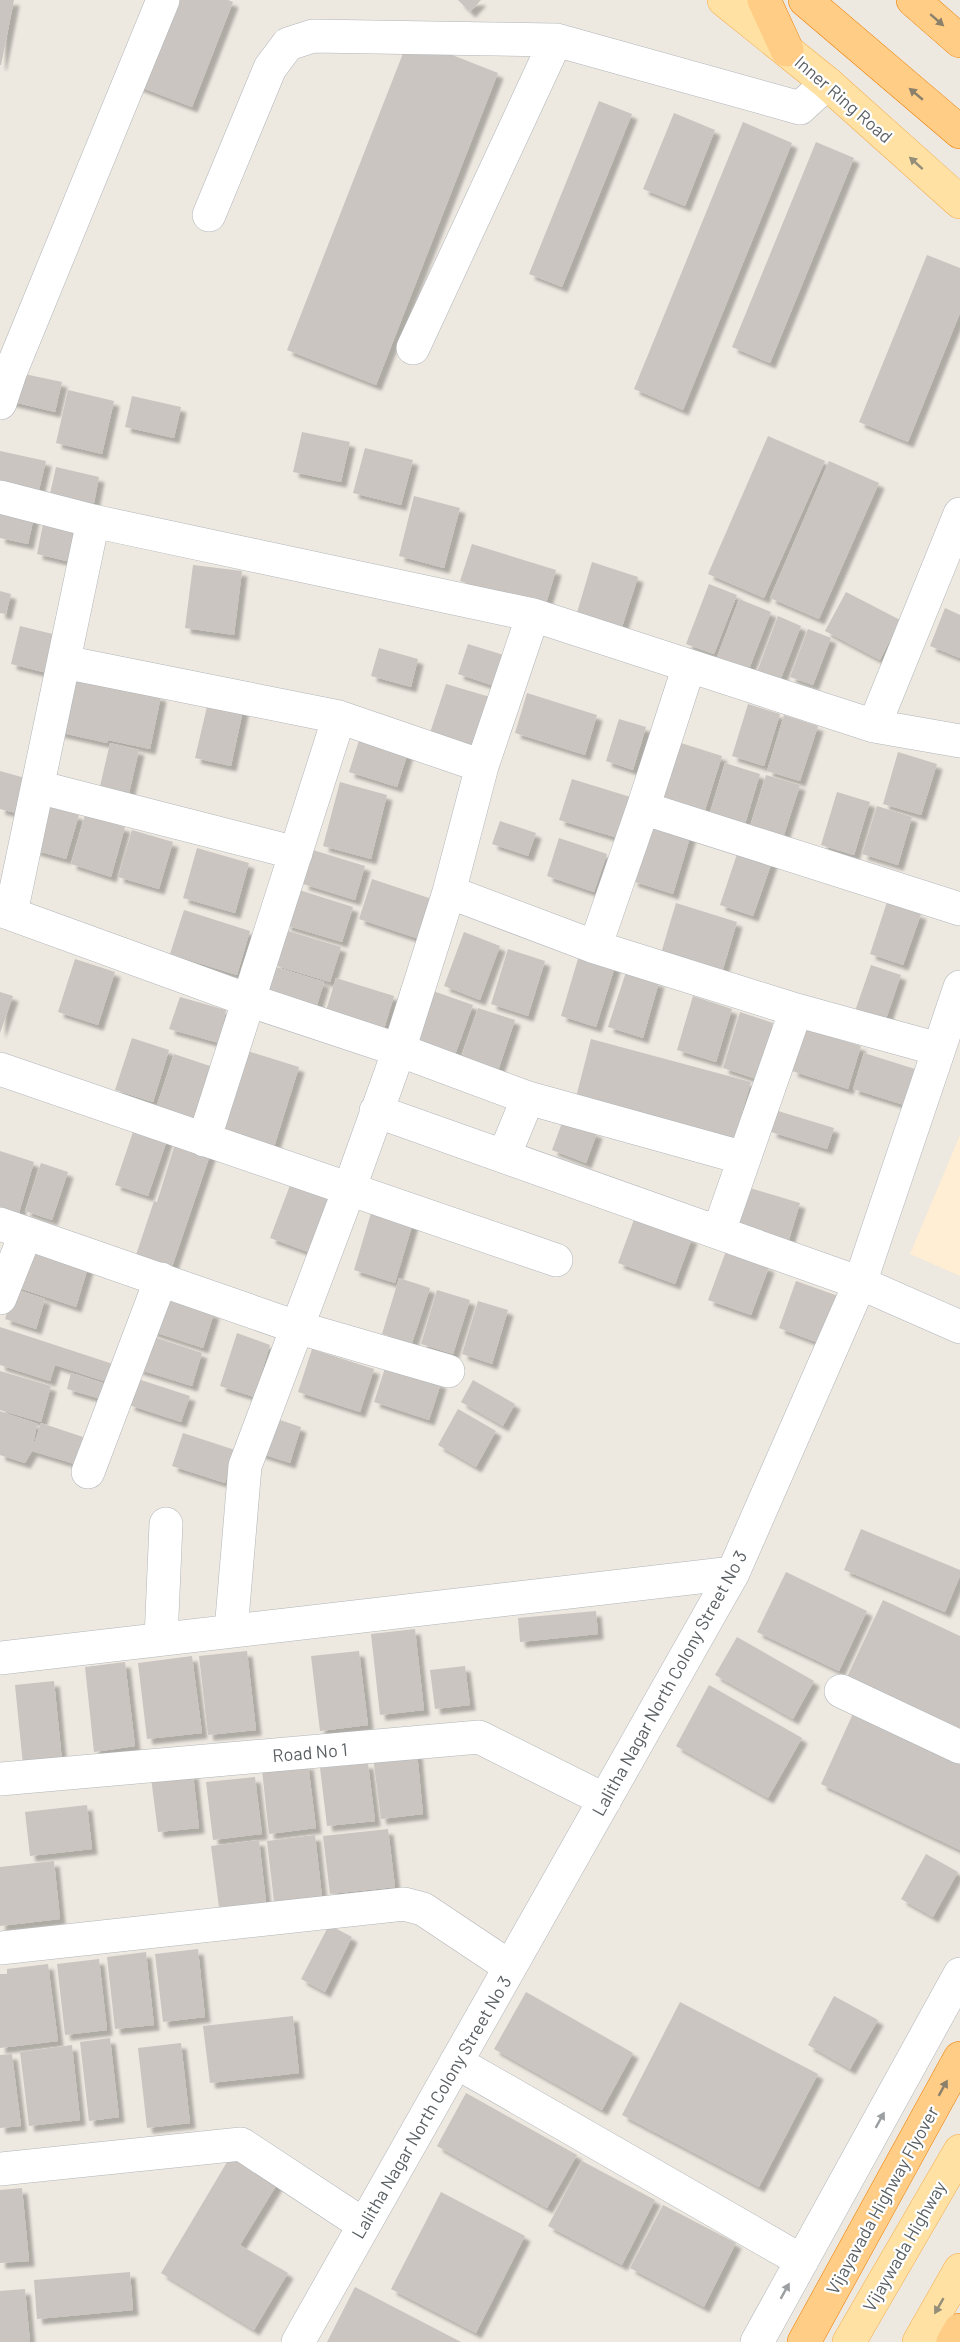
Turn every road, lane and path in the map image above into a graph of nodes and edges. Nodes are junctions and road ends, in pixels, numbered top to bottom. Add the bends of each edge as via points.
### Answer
1 (162, 0) edge
2 (724, 0) edge
3 (764, 0) edge
4 (805, 0) edge
5 (913, 0) edge
6 (556, 40) junction
7 (960, 41) edge
8 (787, 50) junction
9 (827, 83) junction
10 (960, 132) edge
11 (960, 202) edge
12 (209, 215) dead end
13 (413, 348) dead end
14 (0, 403) edge
15 (0, 497) edge
16 (959, 516) edge
17 (93, 520) junction
18 (533, 615) junction
19 (64, 662) junction
20 (689, 666) junction
21 (339, 717) junction
22 (874, 726) junction
23 (960, 741) edge
24 (482, 766) junction
25 (38, 787) junction
26 (644, 807) junction
27 (296, 853) junction
28 (449, 892) junction
29 (960, 909) edge
30 (6, 911) edge
31 (595, 947) junction
32 (960, 987) edge
33 (248, 1000) junction
34 (796, 1010) junction
35 (938, 1049) junction
36 (399, 1050) junction
37 (0, 1069) edge
38 (528, 1098) junction
39 (376, 1111) junction
40 (204, 1140) junction
41 (504, 1156) junction
42 (744, 1158) junction
43 (350, 1187) junction
44 (13, 1229) edge
45 (719, 1231) junction
46 (556, 1260) dead end
47 (161, 1279) junction
48 (860, 1283) junction
49 (0, 1298) edge
50 (296, 1326) junction
51 (960, 1327) edge
52 (448, 1371) dead end
53 (88, 1472) dead end
54 (166, 1524) dead end
55 (733, 1573) junction
56 (231, 1631) junction
57 (161, 1639) junction
58 (0, 1658) edge
59 (841, 1691) dead end
60 (960, 1747) edge
61 (0, 1779) edge
62 (605, 1800) junction
63 (0, 1948) edge
64 (510, 1967) junction
65 (960, 1974) edge
66 (960, 2058) edge
67 (456, 2062) junction
68 (960, 2151) edge
69 (0, 2169) edge
70 (364, 2224) junction
71 (802, 2261) junction
72 (960, 2270) edge
73 (960, 2330) edge
74 (298, 2342) edge
75 (757, 2342) edge
76 (804, 2342) edge
77 (849, 2342) edge
78 (919, 2342) edge
79 (953, 2342) edge

1 - 14 street
2 - 8 main road, Inner Ring Road
3 - 8 highway
10 -> 4 highway
5 -> 7 highway
6 - 9 street via 800,108
6 - 12 street via 313,36 288,44 270,68
6 - 13 street
8 - 9 main road, Inner Ring Road
11 -> 9 main road, Inner Ring Road
15 - 17 street
16 - 22 street
17 - 18 street
17 - 19 street
18 - 20 street
18 - 24 street
19 - 21 street
19 - 25 street
20 - 22 street
20 - 26 street
21 - 24 street
21 - 27 street
22 - 23 street
24 - 28 street
25 - 27 street
25 - 30 street
26 - 29 street
26 - 31 street
27 - 33 street
28 - 31 street
28 - 36 street
30 - 33 street
31 - 34 street
32 - 35 street, Lalitha Nagar North Colony Street No 3
33 - 36 street
33 - 40 street
34 - 35 street
34 - 42 street
35 - 48 street, Lalitha Nagar North Colony Street No 3
36 - 38 street
36 - 39 street
37 - 40 street
38 - 41 street
38 - 42 street
39 - 41 street
39 - 43 street
40 - 43 street
41 - 45 street
42 - 45 street
43 - 46 street
43 - 50 street
44 - 47 street
44 - 49 street
45 - 48 street
47 - 50 street
47 - 53 street
48 - 51 street
48 - 55 street, Lalitha Nagar North Colony Street No 3
50 - 52 street
50 - 56 street via 245,1466
54 - 57 street
55 - 56 street
55 - 62 street, Lalitha Nagar North Colony Street No 3
56 - 57 street
57 - 58 street
59 - 60 street
61 - 62 street, Road No 1 via 479,1737
62 - 64 street, Lalitha Nagar North Colony Street No 3
63 - 64 street via 404,1904 423,1909
64 - 67 street, Lalitha Nagar North Colony Street No 3
71 -> 65 street
76 -> 66 highway, Vijayavada Highway Flyover
67 - 70 street, Lalitha Nagar North Colony Street No 3
67 - 71 street
68 - 77 main road, Vijaywada Highway
69 - 70 street via 241,2144
70 - 74 street, Lalitha Nagar North Colony Street No 3
75 -> 71 street
72 -> 78 main road
73 - 79 highway

